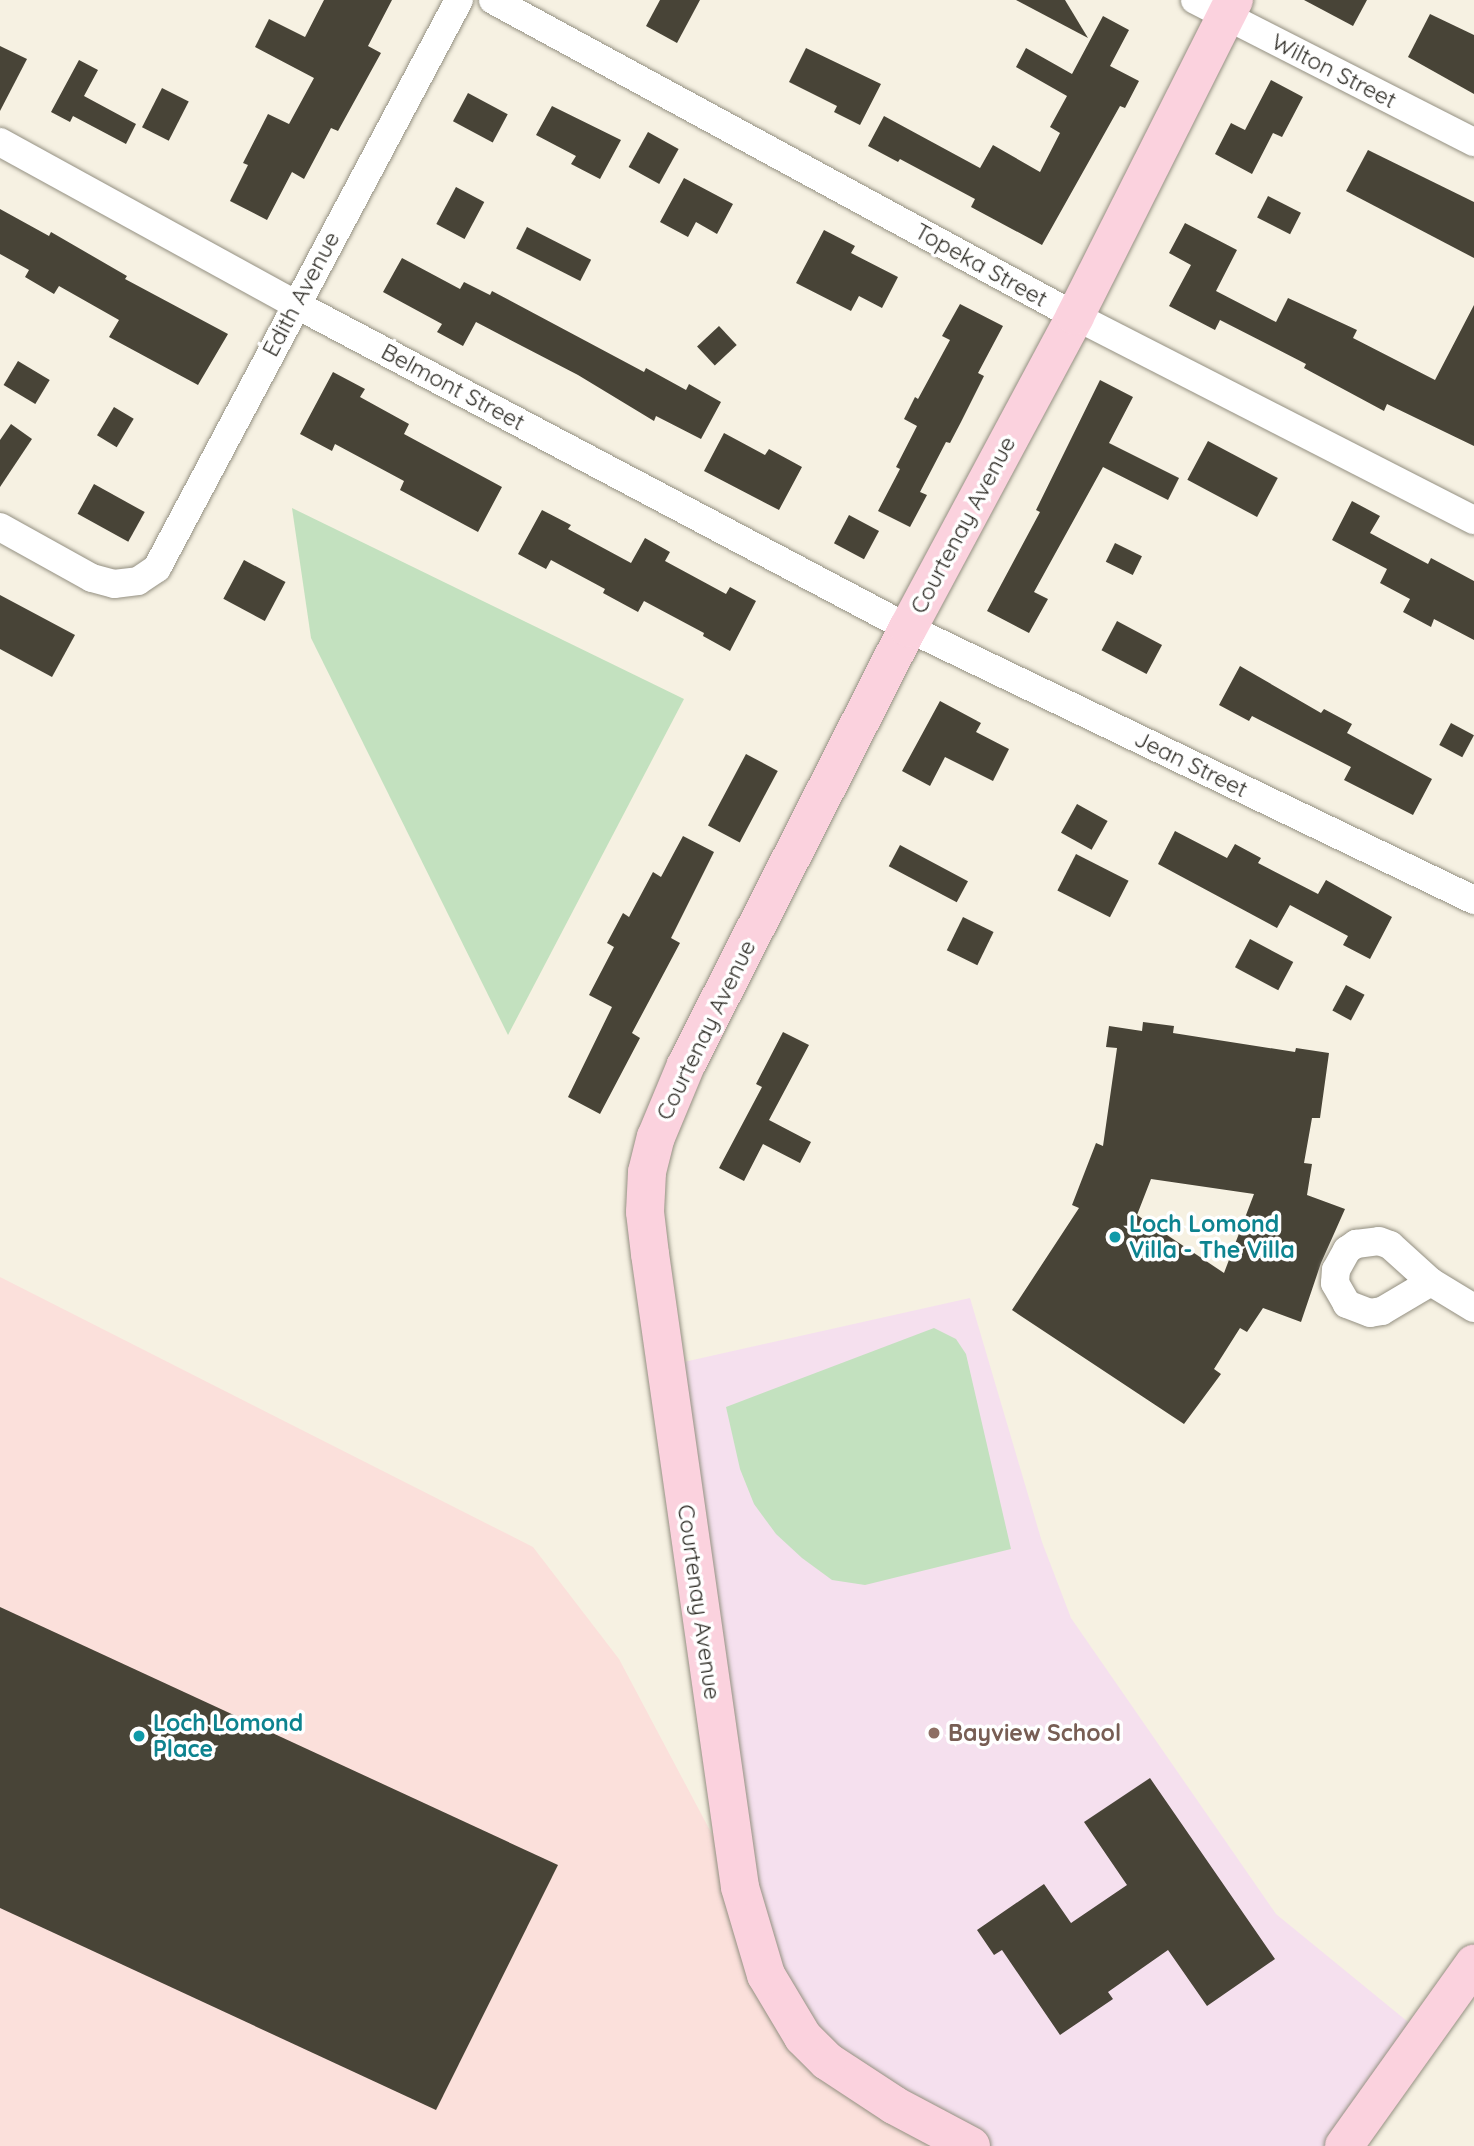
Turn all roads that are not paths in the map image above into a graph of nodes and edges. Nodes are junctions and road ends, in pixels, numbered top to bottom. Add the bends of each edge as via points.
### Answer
1 (459, 0) edge
2 (493, 0) edge
3 (1218, 6) edge
4 (0, 142) edge
5 (1474, 142) edge
6 (295, 304) junction
7 (1075, 316) junction
8 (1474, 520) edge
9 (0, 527) edge
10 (908, 628) junction
11 (1474, 900) edge
12 (1431, 1282) dead end
13 (1474, 1308) edge
14 (1474, 1965) edge
15 (971, 2146) edge
16 (1343, 2146) edge

1 - 6 street, Edith Avenue
2 - 7 street, Topeka Street
3 - 5 street, Wilton Street
3 - 7 street, Courtenay Avenue
4 - 6 street, Belmont Street
6 - 9 street, Edith Avenue via 157,568 138,581 114,584 92,579
6 - 10 street, Belmont Street
7 - 8 street, Topeka Street
7 - 10 street, Courtenay Avenue
10 - 11 street, Jean Street
10 - 15 street, Courtenay Avenue via 676,1086 647,1172 645,1212 740,1887 766,1975 803,2037 827,2061 894,2105
12 - 13 street
14 - 16 street

